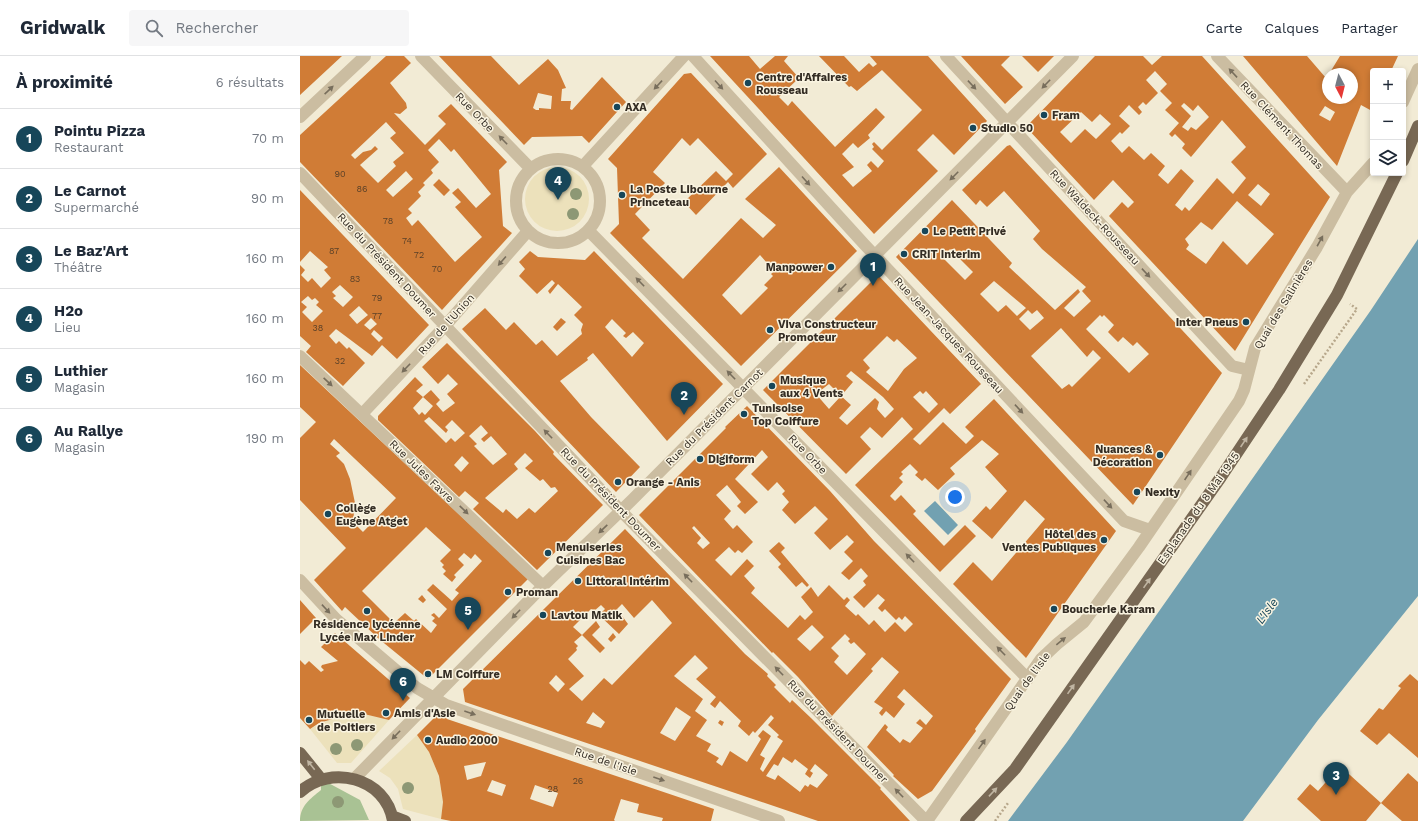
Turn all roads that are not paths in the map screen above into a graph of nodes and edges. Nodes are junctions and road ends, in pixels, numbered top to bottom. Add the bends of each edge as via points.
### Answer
1 (365, 56) edge
2 (421, 56) edge
3 (684, 56) edge
4 (693, 56) edge
5 (946, 56) edge
6 (1073, 56) edge
7 (1217, 56) edge
8 (1418, 69) edge
9 (1406, 95) edge
10 (300, 116) edge
11 (1007, 123) junction
12 (1418, 126) edge
13 (1406, 154) edge
14 (583, 166) junction
15 (1370, 166) edge
16 (530, 168) junction
17 (300, 173) edge
18 (1396, 176) edge
19 (1347, 192) junction
20 (588, 230) junction
21 (528, 231) junction
22 (874, 256) junction
23 (445, 326) junction
24 (300, 356) edge
25 (1249, 370) junction
26 (743, 388) junction
27 (362, 414) junction
28 (622, 511) junction
29 (1150, 530) junction
30 (300, 580) edge
31 (543, 586) junction
32 (1028, 679) junction
33 (434, 698) junction
34 (300, 752) edge
35 (355, 778) junction
36 (321, 779) junction
37 (300, 792) edge
38 (392, 818) edge
39 (405, 821) edge
40 (779, 821) edge
41 (927, 821) edge
42 (966, 821) edge

10 -> 1 street
16 -> 2 street, Rue Orbe
3 -> 14 street
4 -> 22 street, Rue Jean-Jacques Rousseau
5 -> 11 street, Rue Waldeck-Rousseau
6 -> 11 street, Rue du Président Carnot
19 -> 7 street, Rue Clément Thomas
8 - 9 street
11 -> 22 street, Rue du Président Carnot
11 -> 25 street, Rue Waldeck-Rousseau via 1232,366
12 - 13 main road
14 - 16 street via 570,160 556,158 542,161
14 - 20 street via 593,177 599,190 600,204 596,218
15 - 19 street, Quai des Salinières
16 - 21 street via 521,179 516,192 515,206 519,220
17 - 23 street, Rue du Président Doumer
42 -> 18 main road, Esplanade du 8 Mai 1945 via 1015,769 1221,477 1279,390 1337,295
25 -> 19 street, Quai des Salinières via 1255,348
20 - 21 street via 578,238 552,243 539,239
26 -> 20 street, Rue Orbe
21 -> 23 street, Rue de l'Union
22 -> 26 street, Rue du Président Carnot
22 -> 29 street, Rue Jean-Jacques Rousseau via 1124,521
23 -> 27 street, Rue de l'Union
28 -> 23 street, Rue du Président Doumer
24 -> 27 street, Rue Jules Favre
29 -> 25 street, Quai des Salinières via 1239,401
26 - 28 street, Rue du Président Carnot
32 -> 26 street, Rue Orbe
27 -> 31 street, Rue Jules Favre
28 -> 31 street, Rue du Président Carnot
41 -> 28 street, Rue du Président Doumer
32 -> 29 street, Quai de l'Isle via 1048,652 1084,622
30 -> 33 street, Rue de l'Isle via 336,619 416,688
31 -> 33 street, Rue du Président Carnot
41 -> 32 street, Quai de l'Isle
33 -> 35 street, Rue du Président Carnot
33 -> 40 street, Rue de l'Isle via 446,705
36 -> 34 main road
35 - 36 main road via 338,776
35 - 38 main road via 371,786 384,800
36 - 37 main road
38 - 39 main road

